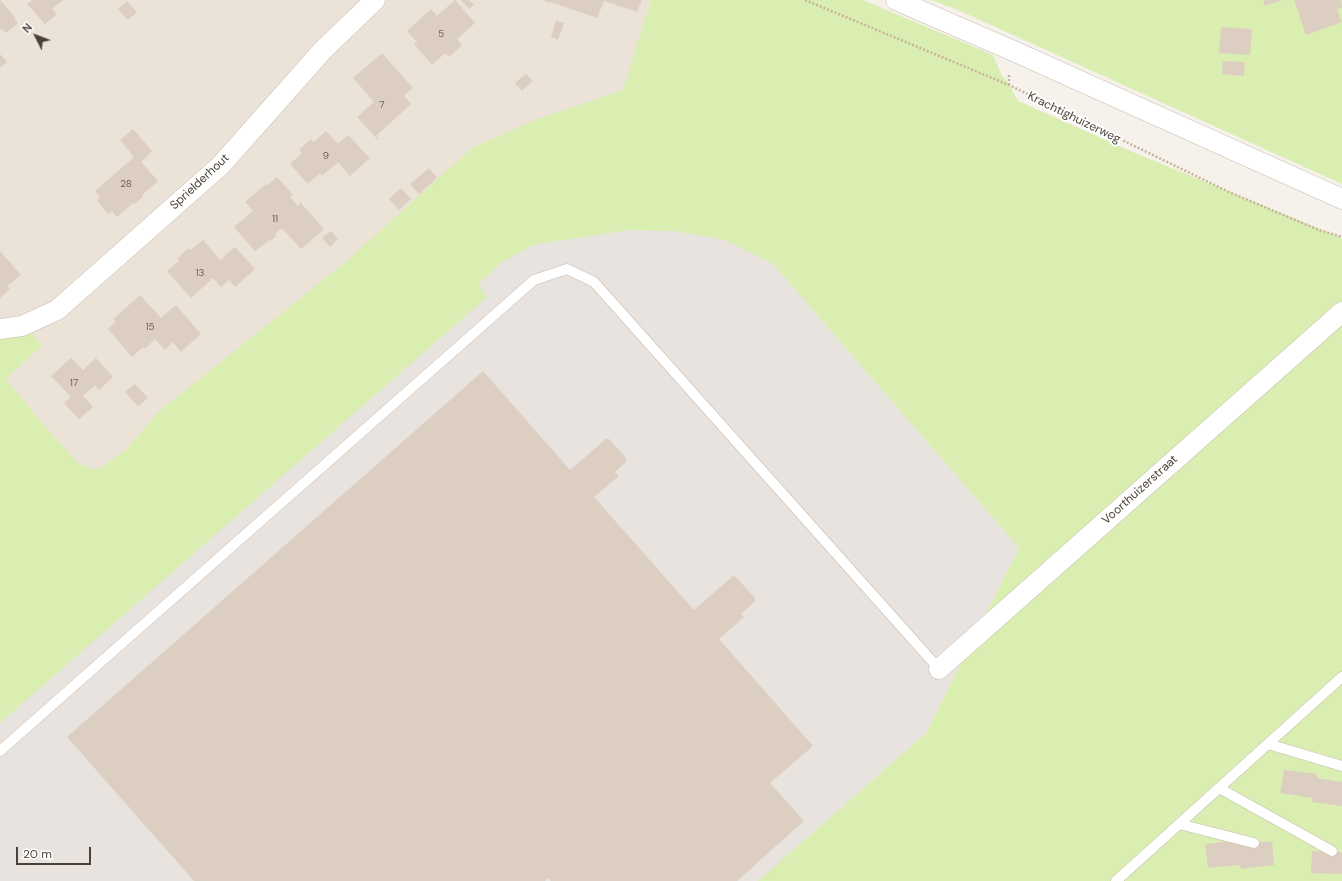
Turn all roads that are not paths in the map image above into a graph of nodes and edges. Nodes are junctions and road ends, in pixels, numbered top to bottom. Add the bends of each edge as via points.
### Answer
1 (374, 0) edge
2 (896, 0) edge
3 (1342, 199) edge
4 (1342, 312) edge
5 (0, 328) edge
6 (939, 669) joint
7 (1342, 677) edge
8 (1268, 744) junction
9 (0, 751) edge
10 (1342, 766) edge
11 (1219, 788) junction
12 (1179, 824) junction
13 (1254, 843) dead end
14 (1332, 851) dead end
15 (1120, 880) edge

1 - 5 street, Sprielderhout via 322,50 221,165 57,310 22,326
2 - 3 street
4 - 6 street, Voorthuizerstraat
6 - 9 lane via 594,282 567,269 534,280
7 - 8 lane
8 - 10 lane
8 - 11 lane
11 - 12 lane
11 - 14 lane
12 - 13 lane
12 - 15 lane

